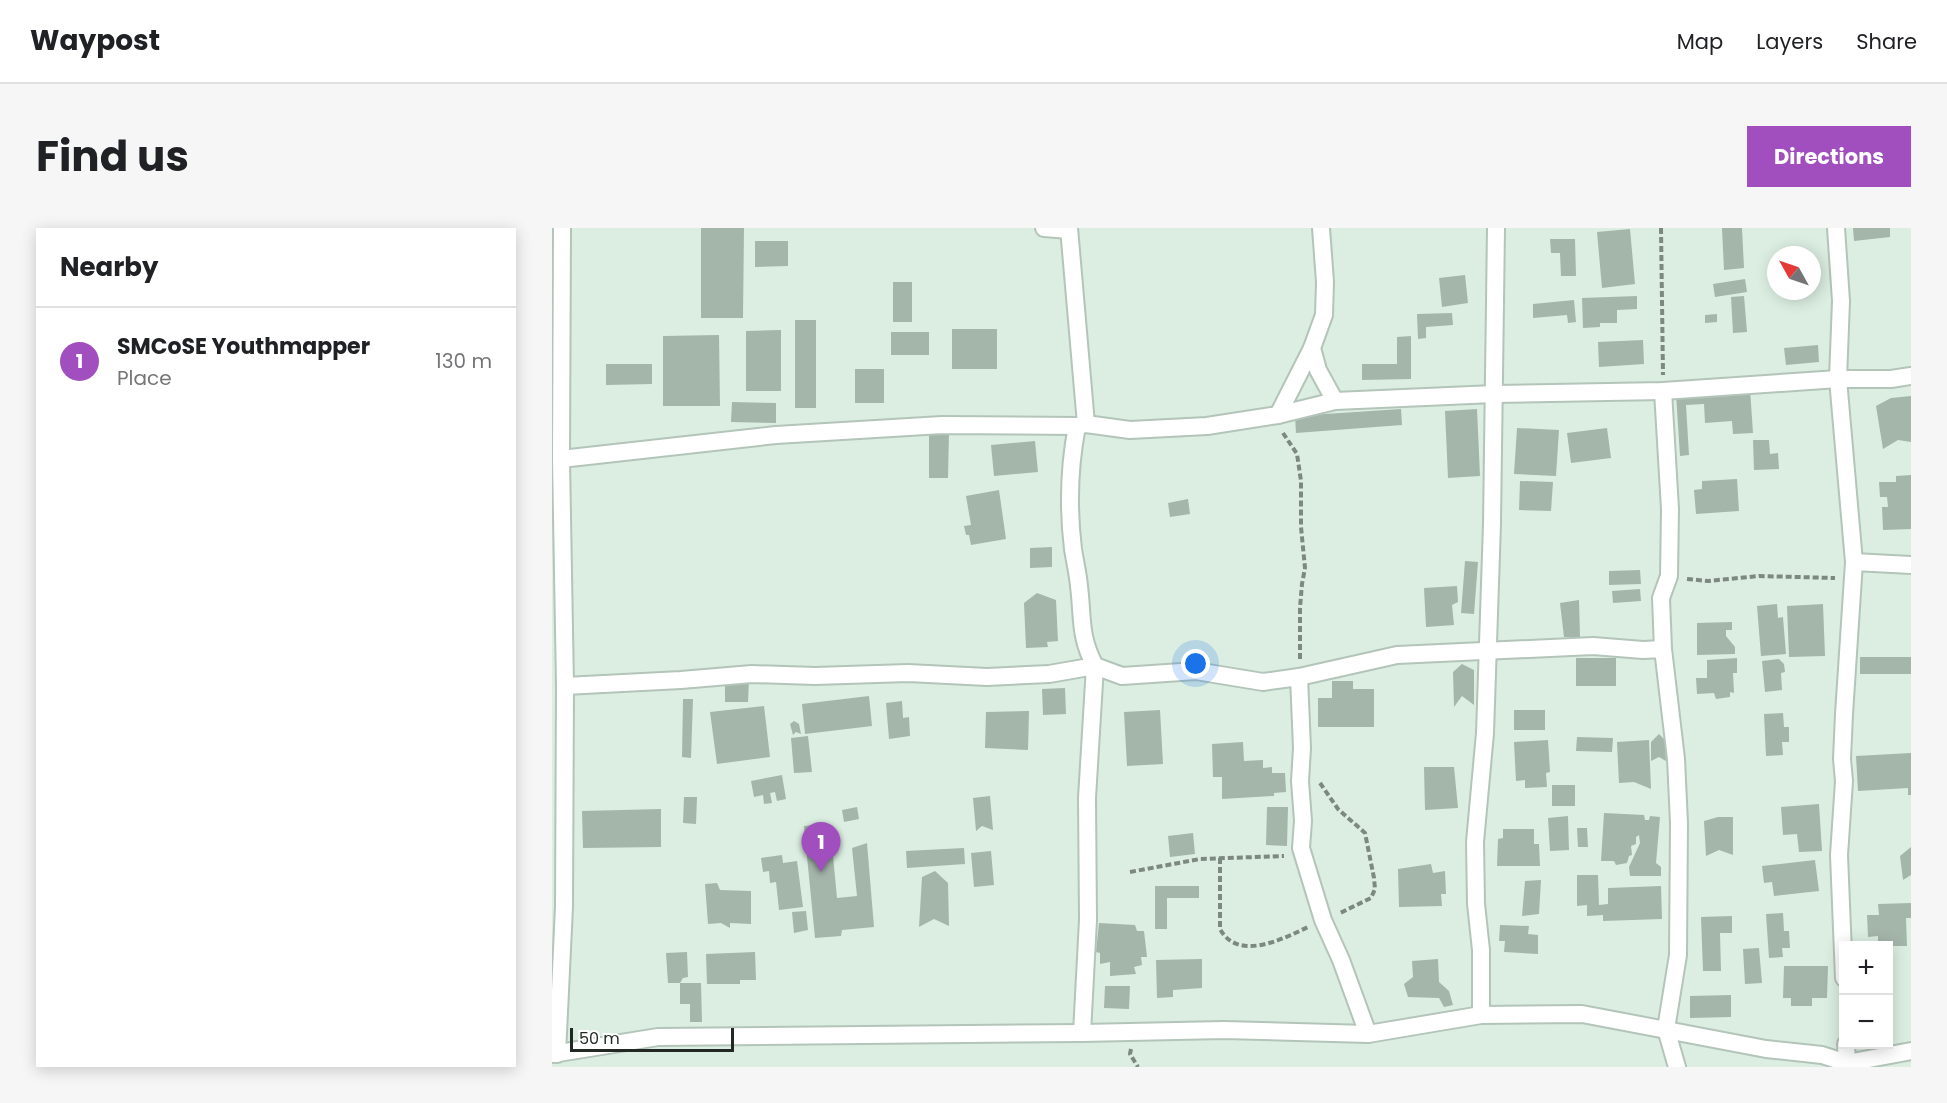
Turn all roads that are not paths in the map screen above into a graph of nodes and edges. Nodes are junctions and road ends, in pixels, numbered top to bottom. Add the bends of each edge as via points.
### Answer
1 (562, 228) edge
2 (1044, 228) edge
3 (1321, 228) edge
4 (1496, 228) edge
5 (1836, 228) edge
6 (1069, 229) edge
7 (1312, 348) junction
8 (1911, 376) edge
9 (1838, 379) junction
10 (1663, 391) junction
11 (1494, 394) junction
12 (1335, 401) junction
13 (1278, 415) junction
14 (1082, 425) junction
15 (561, 459) junction
16 (1911, 565) edge
17 (1854, 570) junction
18 (1663, 649) junction
19 (1487, 652) junction
20 (1095, 666) junction
21 (1299, 677) junction
22 (565, 686) junction
23 (1842, 941) edge
24 (1481, 1015) junction
25 (1666, 1029) junction
26 (1082, 1033) junction
27 (1368, 1034) junction
28 (1846, 1049) edge
29 (1911, 1051) edge
30 (555, 1054) edge
31 (1847, 1063) junction
32 (1677, 1067) edge

1 - 15 street
2 - 6 street
3 - 7 street via 1324,315
4 - 11 street
5 - 9 street via 1841,301
6 - 14 street
7 - 12 street via 1318,370
7 - 13 street
8 - 9 street via 1891,380
9 - 10 street
9 - 17 street
10 - 11 street
10 - 18 street via 1670,509 1669,576 1661,598
11 - 12 street
11 - 19 street
12 - 13 street
13 - 14 street via 1207,426 1130,430
14 - 15 street via 942,425 776,435
14 - 20 street via 1070,459 1070,509 1083,632 1086,650
15 - 22 street
16 - 17 street
17 - 23 street via 1839,855
18 - 19 street via 1593,646
18 - 25 street via 1679,823 1678,955
19 - 21 street via 1397,655
19 - 24 street via 1485,733 1475,842
20 - 21 street via 1122,676 1196,671 1263,682
20 - 22 street via 1049,674 987,677 752,674
20 - 26 street via 1087,798 1088,920
21 - 27 street via 1301,848 1323,920
22 - 30 street via 564,907
24 - 25 street via 1582,1014
24 - 27 street
25 - 31 street via 1766,1049 1822,1055
25 - 32 street
26 - 27 street via 1224,1030
26 - 30 street via 658,1037
28 - 31 street
29 - 31 street

